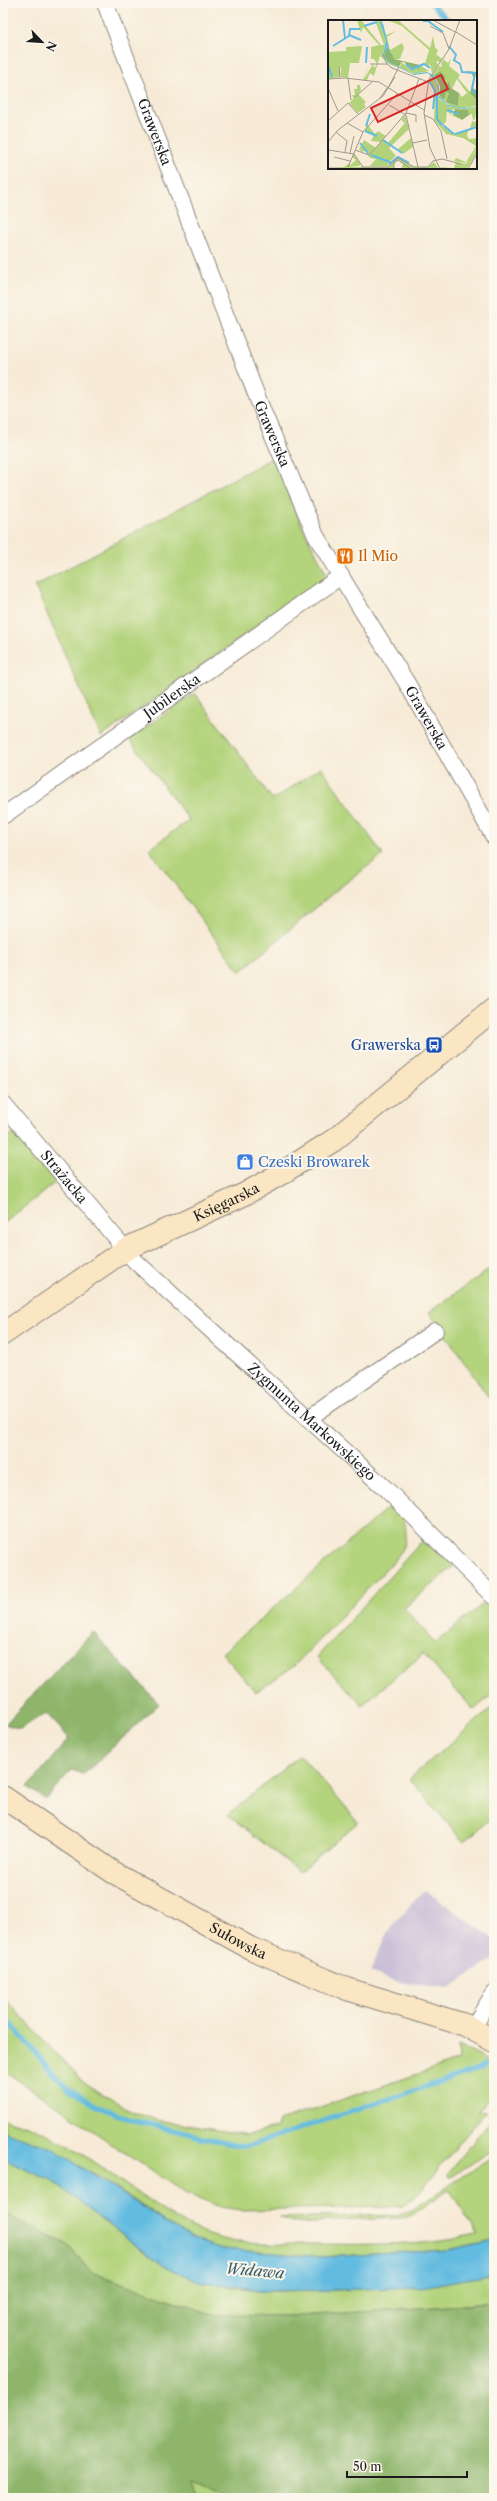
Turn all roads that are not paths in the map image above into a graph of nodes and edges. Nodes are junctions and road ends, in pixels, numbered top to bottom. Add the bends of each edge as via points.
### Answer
1 (105, 3) edge
2 (341, 576) junction
3 (3, 816) edge
4 (494, 837) edge
5 (494, 1009) edge
6 (3, 1104) edge
7 (126, 1250) junction
8 (435, 1331) dead end
9 (3, 1334) edge
10 (309, 1418) junction
11 (494, 1597) edge
12 (3, 1797) edge
13 (494, 1993) edge
14 (472, 2029) junction
15 (494, 2041) edge

1 - 2 street, Grawerska via 263,412 316,536
2 - 3 street, Jubilerska
2 - 4 street, Grawerska via 408,685
5 - 7 street, Księgarska via 328,1144 243,1195
6 - 7 street, Strażacka
7 - 9 street, Księgarska
7 - 10 street, Zygmunta Markowskiego via 135,1261
8 - 10 street
10 - 11 street, Zygmunta Markowskiego via 387,1490
12 - 14 street, Sułowska via 113,1872 250,1948 347,1989 420,2010
13 - 14 street
14 - 15 street, Sułowska

